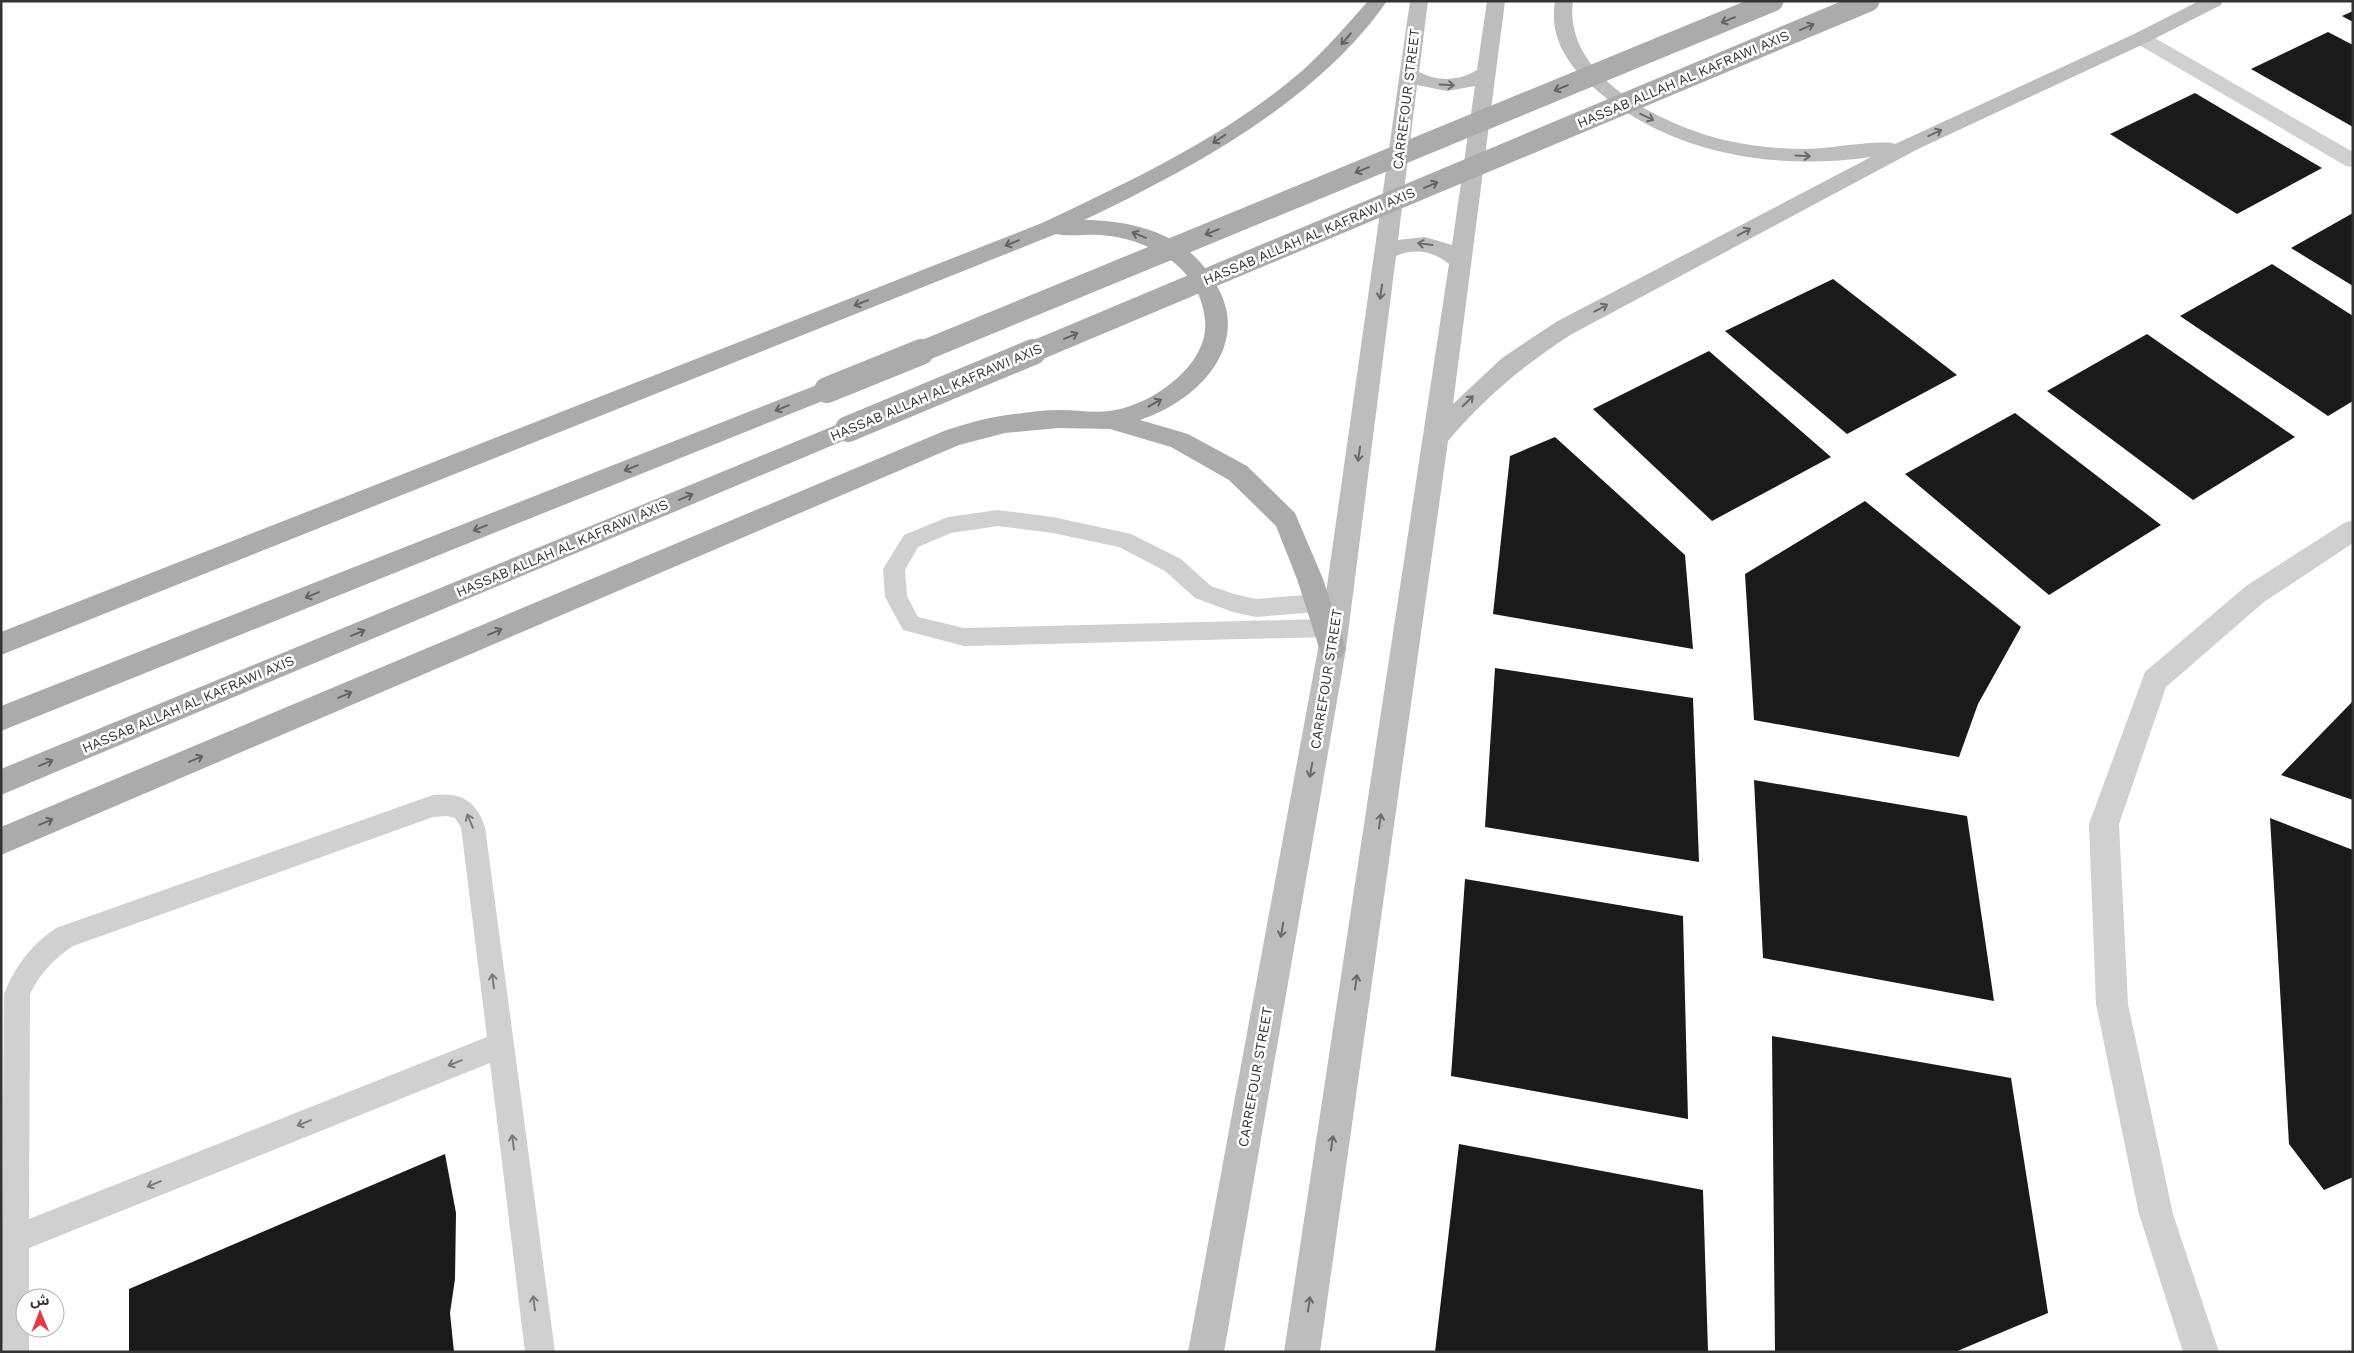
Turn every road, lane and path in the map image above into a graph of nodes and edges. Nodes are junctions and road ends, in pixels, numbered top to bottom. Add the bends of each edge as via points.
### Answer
1 (1378, 1) edge
2 (1419, 1) edge
3 (1496, 1) edge
4 (1564, 1) edge
5 (1773, 1) edge
6 (1869, 1) edge
7 (2214, 1) edge
8 (2141, 38) junction
9 (1409, 74) junction
10 (1484, 74) junction
11 (1911, 144) junction
12 (2353, 161) edge
13 (1050, 228) junction
14 (1386, 251) junction
15 (1460, 262) junction
16 (1110, 420) junction
17 (1436, 438) junction
18 (2353, 530) edge
19 (1318, 603) junction
20 (1329, 638) junction
21 (1, 644) edge
22 (1, 719) edge
23 (1, 782) edge
24 (1, 841) edge
25 (9, 997) edge
26 (501, 1045) junction
27 (15, 1239) junction
28 (14, 1352) edge
29 (540, 1352) edge
30 (1206, 1352) edge
31 (1302, 1352) edge
32 (2201, 1352) edge

1 -> 13 main road via 1337,50 1268,106 1216,142 1138,186
2 - 9 street, CARREFOUR STREET
3 - 10 street
4 -> 11 street via 1561,13 1565,38 1579,64 1603,89 1636,112 1677,131 1723,146 1772,155 1820,157
5 -> 22 main road, bridge via 827,390
23 -> 6 main road, HASSAB ALLAH AL KAFRAWI AXIS, bridge
7 - 8 street
11 -> 8 street
8 - 12 street
9 -> 10 street via 1430,84 1455,86 1467,84
9 - 14 street, CARREFOUR STREET
10 - 15 street
17 -> 11 street via 1464,405 1527,350
16 -> 13 main road via 1152,406 1186,383 1209,356 1218,325 1213,295 1195,268 1159,243 1132,232 1092,226
13 -> 21 main road
15 -> 14 street via 1440,247 1426,244 1411,243
14 -> 20 street, CARREFOUR STREET
15 - 17 street
16 - 19 main road via 1179,440 1238,473 1286,520
24 -> 16 main road via 954,438 1005,424 1058,419
31 -> 17 street
18 - 32 street via 2255,594 2155,680 2104,824 2112,1004 2156,1214
19 - 20 main road
19 - 20 lane via 1256,608 1233,602 1203,592 1173,565 1124,540 1053,525 998,518 948,525 911,541 894,569 896,597 911,624 964,637
20 -> 30 street, CARREFOUR STREET
26 -> 25 lane via 473,827 465,810 456,805 433,806 65,937 39,956
25 - 27 lane
26 -> 27 lane
29 -> 26 lane
27 - 28 lane

